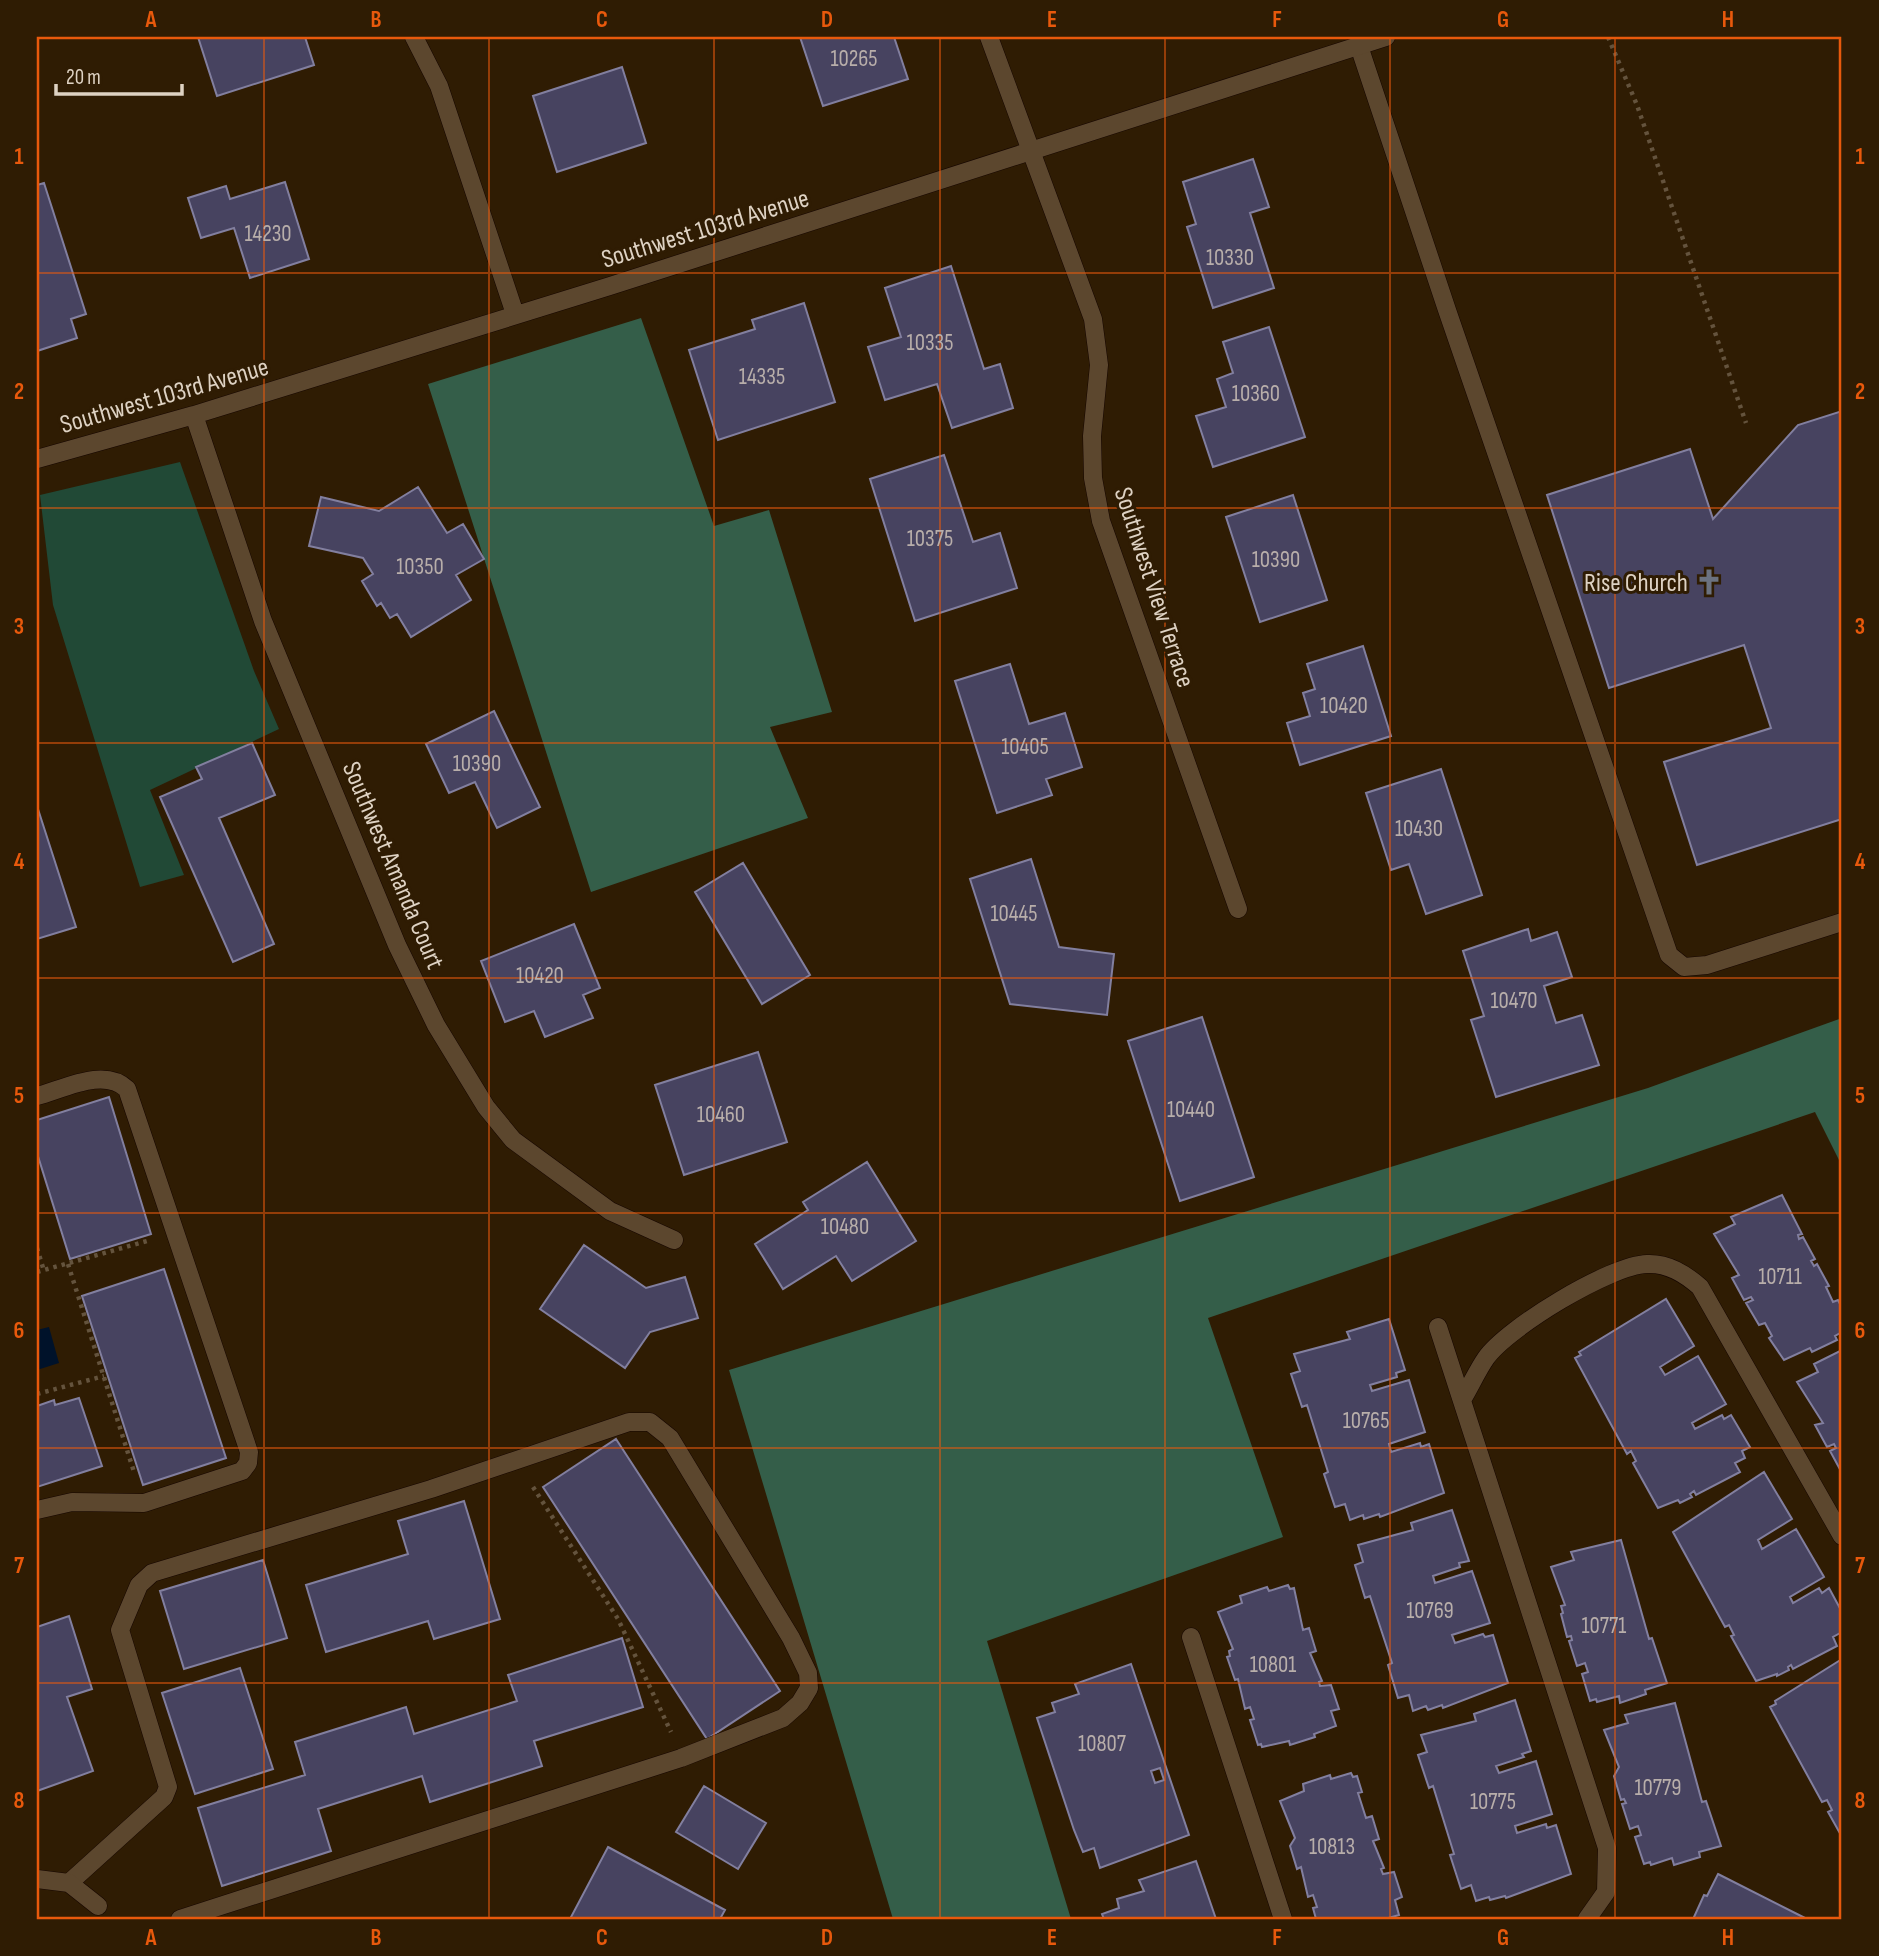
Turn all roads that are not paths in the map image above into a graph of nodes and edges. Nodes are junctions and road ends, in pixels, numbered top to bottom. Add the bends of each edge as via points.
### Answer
1 (414, 37) edge
2 (989, 37) edge
3 (1386, 37) edge
4 (1359, 46) junction
5 (1029, 153) junction
6 (515, 314) junction
7 (194, 415) junction
8 (37, 459) edge
9 (1238, 909) dead end
10 (1842, 922) edge
11 (37, 1096) edge
12 (674, 1240) dead end
13 (1438, 1326) dead end
14 (1462, 1400) junction
15 (37, 1510) edge
16 (1842, 1536) edge
17 (1191, 1637) dead end
18 (37, 1879) edge
19 (69, 1883) junction
20 (98, 1906) dead end
21 (180, 1919) edge
22 (1283, 1919) edge
23 (1587, 1919) edge

1 - 6 street via 439,86
2 - 5 street, Southwest View Terrace
3 - 4 street, Southwest 103rd Avenue
4 - 5 street, Southwest 103rd Avenue
4 - 10 street via 1669,955 1684,967 1707,965
5 - 6 street, Southwest 103rd Avenue
5 - 9 street, Southwest View Terrace via 1093,319 1099,365 1093,478 1101,521
6 - 7 street, Southwest 103rd Avenue
7 - 8 street, Southwest 103rd Avenue
7 - 12 street, Southwest Amanda Court via 263,621 397,945 436,1025 486,1107 513,1140 610,1211
11 - 15 street via 103,1078 117,1080 127,1089 249,1452 242,1471 144,1503 72,1502
13 - 14 street
14 - 16 street via 1487,1356 1526,1323 1606,1274 1648,1264 1682,1271 1700,1287
14 - 23 street via 1607,1848 1606,1892
17 - 22 street
18 - 19 street
19 - 20 street
19 - 21 street via 158,1803 168,1787 120,1630 138,1584 152,1573 431,1489 602,1429 629,1422 650,1423 670,1438 791,1637 807,1673 809,1689 800,1703 783,1718 682,1757

